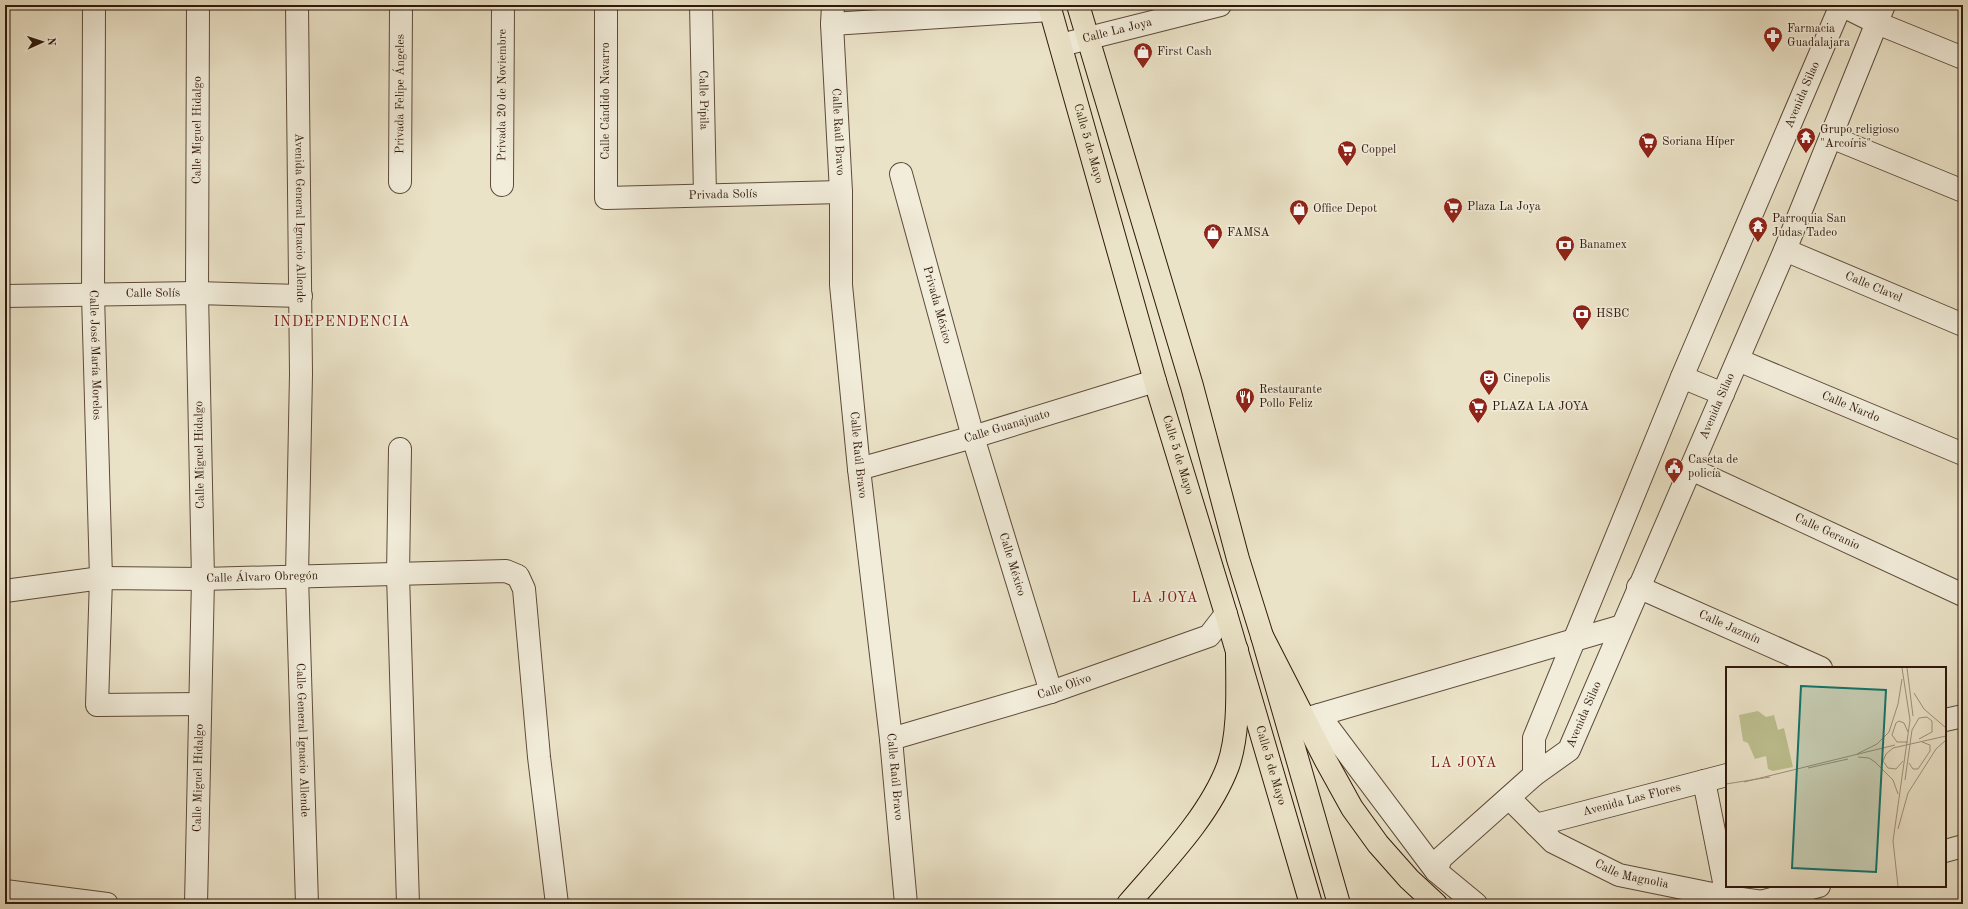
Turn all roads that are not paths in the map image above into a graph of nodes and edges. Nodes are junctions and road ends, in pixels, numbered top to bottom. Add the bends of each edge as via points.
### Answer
1 (94, 5) edge
2 (198, 5) edge
3 (296, 5) edge
4 (401, 5) edge
5 (503, 5) edge
6 (606, 5) edge
7 (701, 5) edge
8 (1078, 5) edge
9 (1220, 5) edge
10 (1841, 5) edge
11 (1050, 7) edge
12 (1880, 14) edge
13 (832, 15) edge
14 (1088, 38) junction
15 (1061, 45) junction
16 (1963, 58) edge
17 (1831, 137) junction
18 (901, 174) dead end
19 (400, 182) dead end
20 (502, 185) dead end
21 (1963, 191) edge
22 (841, 192) junction
23 (705, 194) junction
24 (606, 198) joint
25 (1785, 250) junction
26 (197, 293) junction
27 (93, 295) junction
28 (5, 296) edge
29 (301, 296) junction
30 (1963, 325) edge
31 (1738, 360) junction
32 (1682, 377) junction
33 (1155, 381) junction
34 (1723, 394) junction
35 (973, 437) junction
36 (400, 449) dead end
37 (1963, 454) edge
38 (859, 469) junction
39 (1691, 469) junction
40 (398, 575) junction
41 (297, 576) junction
42 (100, 578) junction
43 (203, 579) junction
44 (1638, 587) junction
45 (5, 591) edge
46 (1963, 595) edge
47 (1226, 614) junction
48 (1622, 626) junction
49 (1262, 636) junction
50 (1576, 638) junction
51 (1237, 650) junction
52 (1819, 667) edge
53 (1051, 692) junction
54 (200, 704) junction
55 (1963, 716) edge
56 (1312, 717) junction
57 (1946, 720) edge
58 (891, 739) junction
59 (1726, 775) edge
60 (1534, 776) junction
61 (1704, 781) junction
62 (1509, 798) junction
63 (1536, 825) junction
64 (1963, 846) edge
65 (1946, 851) edge
66 (1436, 871) junction
67 (1816, 887) edge
68 (5, 891) edge
69 (1727, 901) edge
70 (1771, 903) edge
71 (107, 904) edge
72 (196, 904) edge
73 (307, 904) edge
74 (408, 904) edge
75 (557, 904) edge
76 (906, 904) edge
77 (1128, 904) edge
78 (1311, 904) edge
79 (1339, 904) edge
80 (1436, 904) edge
81 (1476, 904) edge

1 - 27 street, Calle José María Morelos
2 - 26 street, Calle Miguel Hidalgo
3 - 29 street, Avenida General Ignacio Allende
4 - 19 street, Privada Felipe Ángeles
5 - 20 street, Privada 20 de Noviembre
6 - 24 street, Calle Cándido Navarro
7 - 23 street, Calle Pípila
8 - 14 main road
9 - 14 street, Calle La Joya
10 - 12 street
10 - 32 street, Avenida Silao
11 - 13 street
11 - 15 main road, Calle 5 de Mayo
12 - 16 street
12 - 17 street, Avenida Silao
13 - 22 street, Calle Raúl Bravo
14 - 15 street, Calle La Joya
14 - 49 main road via 1192,386 1238,559
15 - 33 main road, Calle 5 de Mayo
17 - 21 street
17 - 25 street, Avenida Silao
18 - 35 street, Privada México
22 - 23 street, Privada Solís
22 - 38 street, Calle Raúl Bravo via 841,285
23 - 24 street, Privada Solís
25 - 30 street, Calle Clavel
25 - 31 street, Avenida Silao
26 - 27 street, Calle Solís
26 - 29 street, Calle Solís
26 - 43 street, Calle Miguel Hidalgo
27 - 28 street, Calle Solís
27 - 42 street, Calle José María Morelos
29 - 41 street, Avenida General Ignacio Allende
31 - 34 street, Avenida Silao
31 - 37 street, Calle Nardo
32 - 34 street
32 - 50 street, Avenida Silao
33 - 35 street, Calle Guanajuato
33 - 47 main road, Calle 5 de Mayo
34 - 39 street, Avenida Silao
35 - 38 street, Calle Guanajuato
35 - 53 street, Calle México
36 - 40 street
38 - 58 street, Calle Raúl Bravo
39 - 44 street, Avenida Silao
39 - 46 street, Calle Geranio
40 - 41 street, Calle Álvaro Obregón
40 - 74 street
40 - 75 street, Calle Álvaro Obregón via 506,572 518,576 524,589 539,757
41 - 43 street, Calle Álvaro Obregón
41 - 73 street, Calle General Ignacio Allende
42 - 43 street, Calle Álvaro Obregón
42 - 45 street, Calle Álvaro Obregón
42 - 54 street, Calle José María Morelos via 97,705
43 - 54 street, Calle Miguel Hidalgo
44 - 48 street, Avenida Silao
44 - 52 street, Calle Jazmín
47 - 51 main road, Calle 5 de Mayo
47 - 53 street, Calle Olivo via 1209,636
48 - 50 street
48 - 60 street, Avenida Silao via 1569,750
49 - 56 main road
49 - 79 main road
50 - 56 street
50 - 60 street, Avenida Silao via 1534,738
51 - 77 main road via 1235,728 1228,765 1212,797 1184,839
51 - 78 main road, Calle 5 de Mayo
53 - 58 street, Calle Olivo
54 - 72 street, Calle Miguel Hidalgo
55 - 57 street
56 - 66 street
56 - 80 main road via 1352,808 1378,844 1409,879
58 - 76 street, Calle Raúl Bravo
59 - 61 street, Avenida Las Flores
60 - 62 street
61 - 63 street, Avenida Las Flores
61 - 69 street
62 - 63 street, Calle Magnolia
62 - 66 street via 1441,858
63 - 69 street, Calle Magnolia via 1552,842 1619,875
64 - 65 street
66 - 81 street
67 - 70 street
68 - 71 street
69 - 70 street, Calle Magnolia

